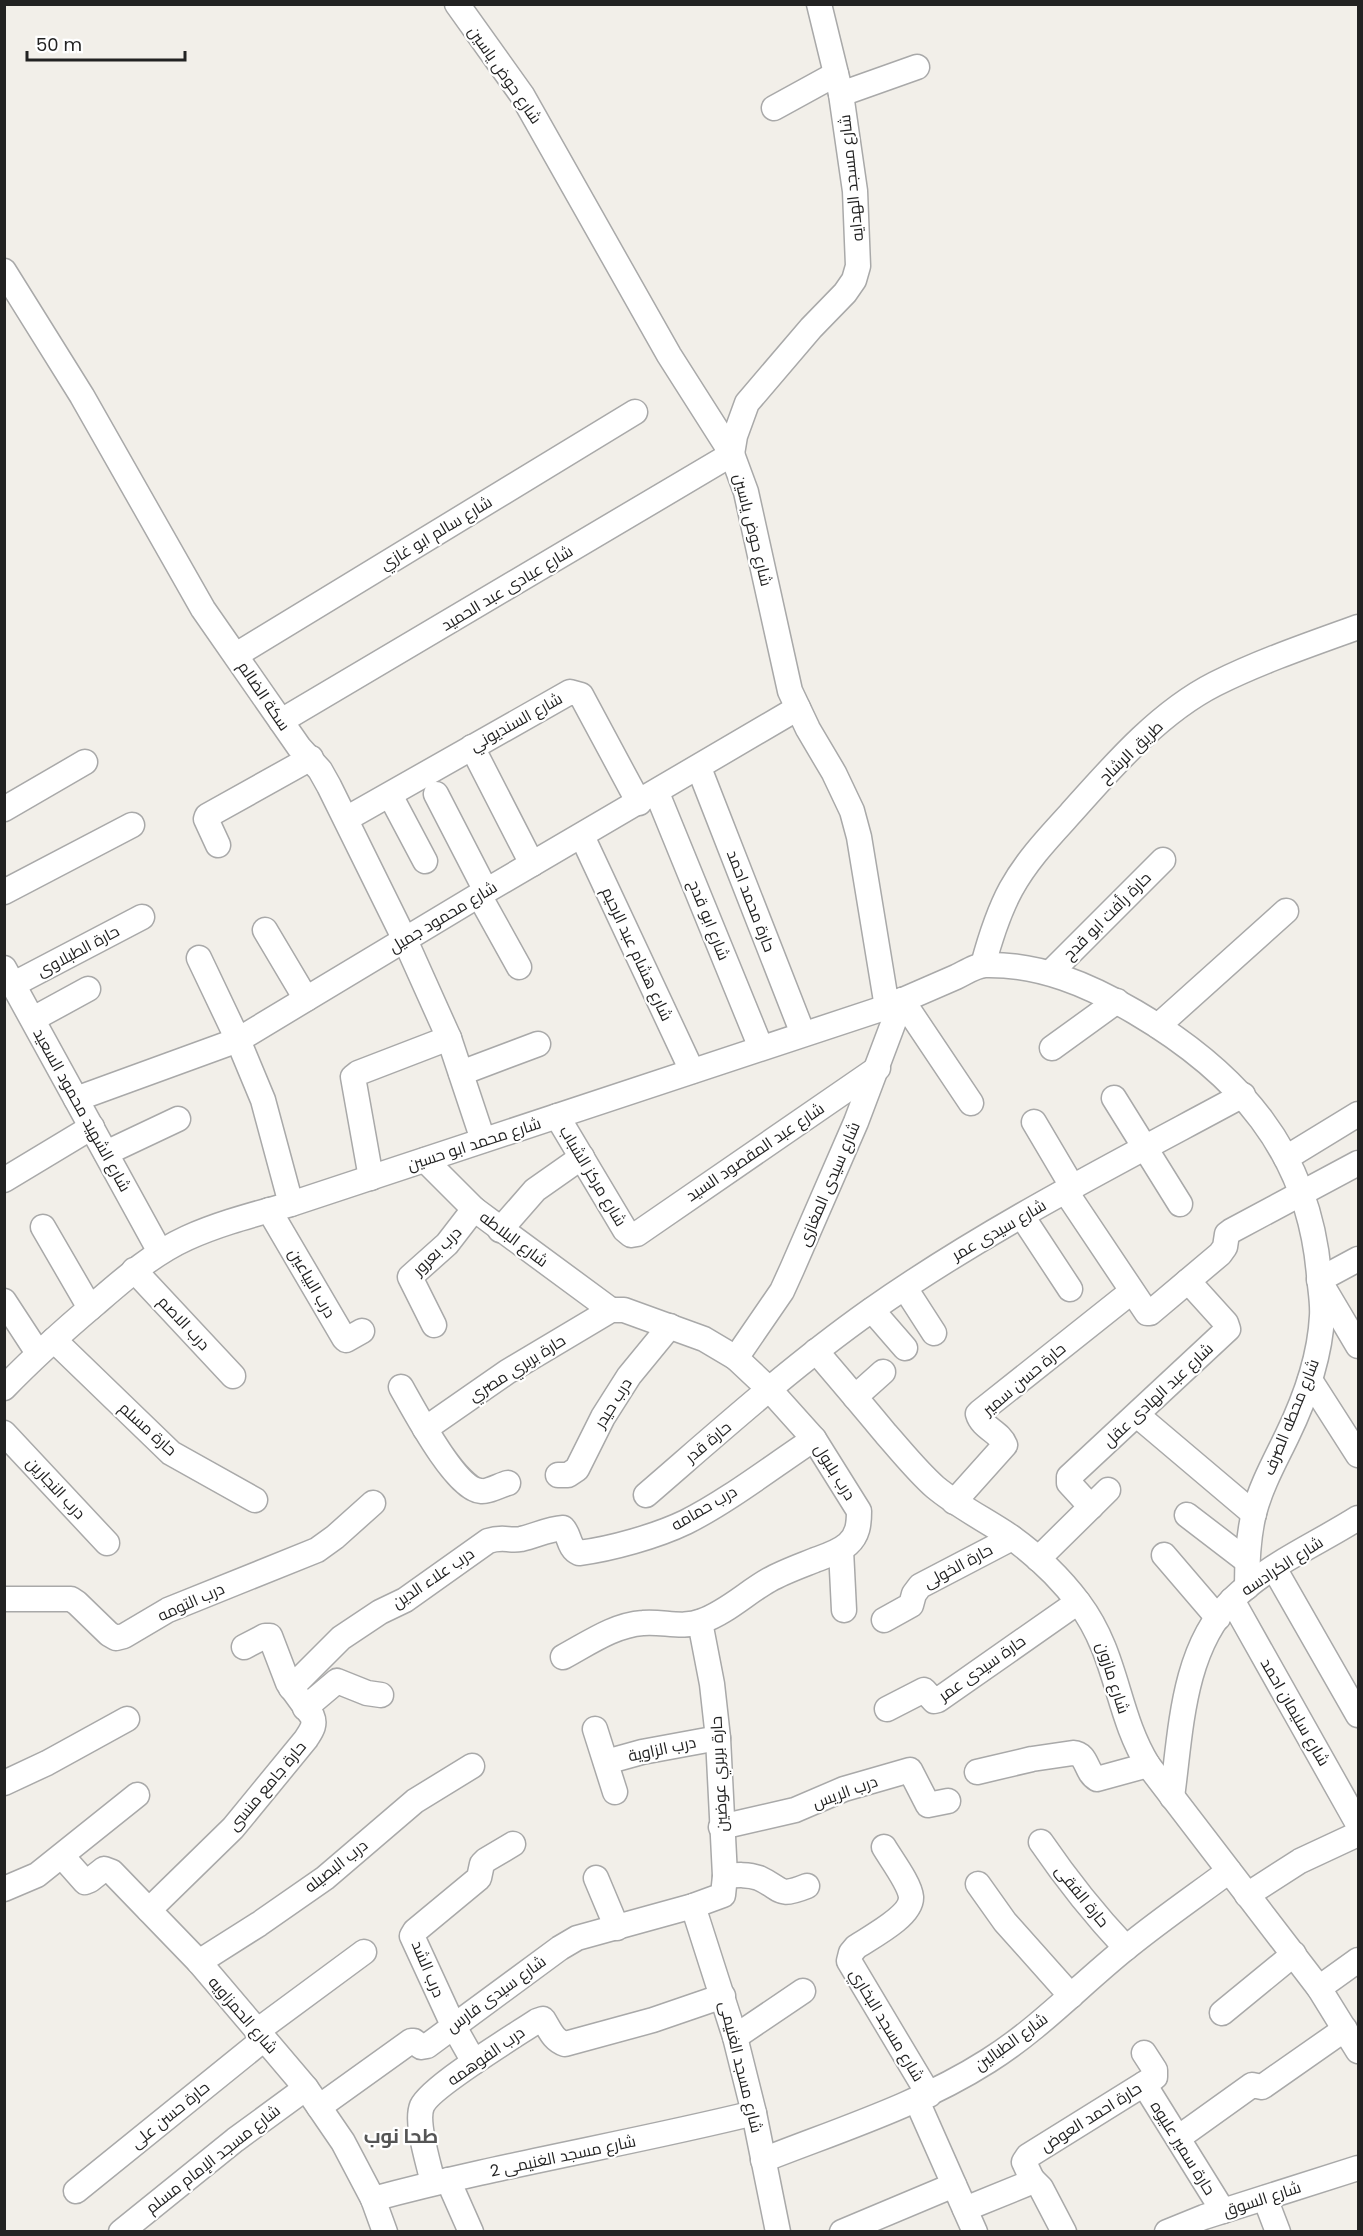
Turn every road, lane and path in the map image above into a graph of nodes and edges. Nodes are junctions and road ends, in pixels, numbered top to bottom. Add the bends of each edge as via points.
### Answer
1 (457, 4) edge
2 (819, 4) edge
3 (917, 67) dead end
4 (838, 84) junction
5 (774, 108) dead end
6 (4, 271) edge
7 (635, 412) dead end
8 (732, 454) junction
9 (1359, 627) edge
10 (236, 655) junction
11 (798, 708) junction
12 (281, 721) junction
13 (472, 747) junction
14 (311, 758) junction
15 (85, 762) dead end
16 (699, 768) junction
17 (436, 794) dead end
18 (390, 795) junction
19 (648, 798) junction
20 (4, 809) edge
21 (346, 819) junction
22 (132, 825) dead end
23 (582, 836) junction
24 (218, 845) dead end
25 (1163, 860) dead end
26 (425, 861) dead end
27 (532, 864) junction
28 (4, 892) edge
29 (483, 893) junction
30 (1286, 911) dead end
31 (142, 917) dead end
32 (265, 930) dead end
33 (405, 940) junction
34 (200, 958) dead end
35 (983, 965) junction
36 (519, 967) dead end
37 (1050, 973) junction
38 (8, 975) edge
39 (88, 989) dead end
40 (306, 999) junction
41 (1117, 1001) junction
42 (895, 1004) junction
43 (33, 1019) junction
44 (1158, 1026) junction
45 (803, 1034) junction
46 (449, 1038) junction
47 (238, 1040) junction
48 (538, 1044) dead end
49 (761, 1048) junction
50 (1052, 1048) dead end
51 (878, 1068) junction
52 (692, 1071) junction
53 (461, 1073) junction
54 (1243, 1095) junction
55 (1114, 1098) dead end
56 (76, 1099) junction
57 (971, 1103) dead end
58 (1359, 1114) edge
59 (557, 1116) junction
60 (178, 1119) dead end
61 (1034, 1122) dead end
62 (92, 1127) junction
63 (483, 1140) junction
64 (1145, 1148) junction
65 (106, 1153) junction
66 (582, 1157) junction
67 (1286, 1158) junction
68 (425, 1160) junction
69 (1359, 1163) edge
70 (370, 1178) junction
71 (4, 1180) edge
72 (1069, 1190) junction
73 (1302, 1194) junction
74 (1180, 1204) dead end
75 (280, 1207) junction
76 (474, 1209) junction
77 (1022, 1216) junction
78 (43, 1227) dead end
79 (500, 1230) junction
80 (631, 1235) joint
81 (160, 1252) junction
82 (1359, 1259) edge
83 (134, 1270) junction
84 (1319, 1280) junction
85 (1188, 1281) junction
86 (905, 1288) junction
87 (1070, 1289) dead end
88 (1131, 1292) junction
89 (4, 1301) edge
90 (90, 1308) junction
91 (611, 1310) junction
92 (872, 1310) junction
93 (434, 1325) dead end
94 (670, 1326) junction
95 (362, 1331) dead end
96 (934, 1333) dead end
97 (46, 1346) junction
98 (1359, 1346) edge
99 (905, 1348) dead end
100 (816, 1351) junction
101 (736, 1358) junction
102 (883, 1372) dead end
103 (233, 1376) dead end
104 (1310, 1380) junction
105 (4, 1388) edge
106 (400, 1388) dead end
107 (770, 1390) junction
108 (855, 1397) junction
109 (1137, 1415) junction
110 (425, 1429) junction
111 (4, 1433) edge
112 (814, 1439) junction
113 (1359, 1455) edge
114 (558, 1474) dead end
115 (508, 1483) dead end
116 (1108, 1490) dead end
117 (646, 1495) dead end
118 (255, 1500) dead end
119 (954, 1502) junction
120 (373, 1503) dead end
121 (1091, 1507) junction
122 (1254, 1514) junction
123 (1187, 1515) dead end
124 (1357, 1523) edge
125 (1012, 1538) junction
126 (107, 1543) dead end
127 (841, 1550) junction
128 (584, 1553) joint
129 (1164, 1555) dead end
130 (1038, 1559) junction
131 (1248, 1561) junction
132 (1274, 1568) junction
133 (4, 1599) edge
134 (1078, 1602) junction
135 (1232, 1602) junction
136 (844, 1610) dead end
137 (884, 1620) dead end
138 (700, 1622) junction
139 (244, 1647) dead end
140 (564, 1657) dead end
141 (291, 1688) junction
142 (381, 1695) dead end
143 (305, 1708) junction
144 (887, 1709) dead end
145 (1359, 1715) edge
146 (127, 1719) dead end
147 (595, 1729) dead end
148 (718, 1738) junction
149 (606, 1762) junction
150 (1148, 1765) junction
151 (472, 1766) dead end
152 (977, 1772) dead end
153 (4, 1784) edge
154 (615, 1792) dead end
155 (137, 1795) dead end
156 (1172, 1797) junction
157 (948, 1802) dead end
158 (1359, 1824) edge
159 (721, 1827) junction
160 (1359, 1834) edge
161 (1041, 1842) dead end
162 (513, 1844) dead end
163 (884, 1847) dead end
164 (62, 1856) junction
165 (1228, 1871) junction
166 (725, 1876) junction
167 (596, 1878) dead end
168 (978, 1884) dead end
169 (807, 1886) dead end
170 (4, 1889) edge
171 (1247, 1895) junction
172 (693, 1906) junction
173 (149, 1910) junction
174 (617, 1928) junction
175 (1126, 1948) junction
176 (364, 1952) dead end
177 (1293, 1954) junction
178 (1359, 1960) edge
179 (198, 1962) junction
180 (1319, 1988) junction
181 (803, 1990) dead end
182 (723, 1996) junction
183 (1071, 1996) junction
184 (1222, 2013) dead end
185 (453, 2025) junction
186 (1345, 2029) junction
187 (261, 2035) junction
188 (735, 2037) junction
189 (1359, 2051) edge
190 (1144, 2053) dead end
191 (474, 2062) junction
192 (1144, 2084) junction
193 (312, 2098) junction
194 (923, 2098) junction
195 (754, 2113) junction
196 (1178, 2138) junction
197 (763, 2160) junction
198 (1359, 2168) edge
199 (1032, 2179) junction
200 (440, 2181) junction
201 (954, 2185) junction
202 (76, 2191) dead end
203 (1265, 2198) junction
204 (373, 2199) junction
205 (965, 2209) junction
206 (1212, 2220) edge
207 (121, 2232) edge
208 (385, 2232) edge
209 (471, 2232) edge
210 (778, 2232) edge
211 (842, 2232) edge
212 (975, 2232) edge
213 (1064, 2232) edge
214 (1167, 2232) edge
215 (1278, 2232) edge

1 - 8 street, شارع حوض ياسين via 522,95 669,355
2 - 4 street, شارع مسجد الهدايه
3 - 4 street
4 - 5 street
4 - 8 street, شارع مسجد الهدايه via 855,191 858,266 854,280 747,403
6 - 10 street, سكة الضالم via 82,396 187,583
7 - 10 street, شارع سالم ابو غازي
8 - 11 street, شارع حوض ياسين via 746,492 790,691
8 - 12 street, شارع عبادى عبد الحميد
9 - 35 street, طريق الرشاح via 1214,685 1142,739 1035,853 994,925
10 - 12 street, سكة الضالم
11 - 16 street, شارع محمود جميل
11 - 42 street, شارع حوض ياسين via 852,811
12 - 14 street, سكة الضالم via 298,747
13 - 18 street, شارع السنديوني
13 - 19 street, شارع السنديوني via 576,692
13 - 27 street
14 - 21 street, سكة الضالم
14 - 24 street via 207,816
15 - 20 street
16 - 19 street, شارع محمود جميل
16 - 45 street, حارة محمد احمد
17 - 29 street
18 - 21 street, شارع السنديوني
18 - 26 street
19 - 23 street, شارع محمود جميل
19 - 49 street, شارع ابو قدح
21 - 33 street, سكة الضالم
22 - 28 street
23 - 27 street, شارع محمود جميل
23 - 52 street, شارع هشام عبد الرحيم
25 - 37 street, حارة رأفت ابو قدح
27 - 29 street, شارع محمود جميل
29 - 33 street, شارع محمود جميل
29 - 36 street
30 - 44 street
31 - 38 street, حارة الطبلاوى
32 - 40 street
33 - 40 street, شارع محمود جميل
33 - 46 street, سكة الضالم
34 - 47 street
35 - 37 street, شارع محطه الصرف
35 - 42 street, شارع محمد ابو حسين
37 - 41 street, شارع محطه الصرف
38 - 43 street, شارع الشهيد محمود السعيد
39 - 43 street
40 - 47 street, شارع محمود جميل
41 - 44 street, شارع محطه الصرف
41 - 50 street
42 - 45 street, شارع محمد ابو حسين
42 - 51 street, شارع سيدى المغازى
42 - 57 street
43 - 56 street, شارع الشهيد محمود السعيد
44 - 54 street, شارع محطه الصرف
45 - 49 street, شارع محمد ابو حسين
46 - 53 street, سكة الضالم
46 - 70 street via 353,1077
47 - 56 street, شارع محمود جميل
47 - 75 street via 263,1100
48 - 53 street
49 - 52 street, شارع محمد ابو حسين
51 - 80 street, شارع عبد المقصود السيد
51 - 101 street, شارع سيدى المغازى via 785,1284
52 - 59 street, شارع محمد ابو حسين
53 - 63 street, سكة الضالم
54 - 64 street, شارع سيدى عمر
54 - 67 street, شارع محطه الصرف
55 - 64 street
56 - 62 street, شارع الشهيد محمود السعيد
58 - 67 street
59 - 63 street, شارع محمد ابو حسين
59 - 66 street, شارع مركز الشباب
60 - 65 street
61 - 72 street
62 - 65 street, شارع الشهيد محمود السعيد
62 - 71 street
63 - 68 street, شارع محمد ابو حسين
64 - 72 street, شارع سيدى عمر
64 - 74 street
65 - 81 street, شارع الشهيد محمود السعيد
66 - 79 street via 535,1190
66 - 80 street, شارع مركز الشباب
67 - 73 street, شارع محطه الصرف
68 - 70 street, شارع محمد ابو حسين
68 - 76 street, شارع البلاطه
69 - 73 street
70 - 75 street, شارع محمد ابو حسين
72 - 77 street, شارع سيدى عمر
72 - 88 street
73 - 84 street, شارع محطه الصرف via 1313,1234
73 - 85 street via 1227,1234 1223,1250
75 - 81 street, شارع محمد ابو حسين via 222,1223
75 - 95 street, درب البياعين via 344,1338 350,1340
76 - 79 street, شارع البلاطه
76 - 93 street, درب بعرور via 447,1244 410,1277
77 - 86 street, شارع سيدى عمر
77 - 87 street
78 - 90 street
79 - 91 street, شارع البلاطه
81 - 83 street, شارع محمد ابو حسين
82 - 84 street
83 - 90 street, شارع محمد ابو حسين
83 - 103 street, درب الاصم
84 - 98 street
84 - 104 street, شارع محطه الصرف via 1322,1314
85 - 88 street via 1150,1313
85 - 109 street, شارع عبد الهادى عقل via 1228,1329
86 - 92 street, شارع سيدى عمر
86 - 96 street
88 - 119 street, حارة حسن سمير via 978,1414 1005,1445
89 - 97 street, حارة مسلم
90 - 97 street, شارع محمد ابو حسين
91 - 94 street, درب بلبول via 630,1311
91 - 110 street, حارة بربري مصري via 507,1372
92 - 99 street
92 - 100 street, شارع سيدى عمر
94 - 101 street, درب بلبول via 705,1339
94 - 114 street, درب حيدر via 629,1376 577,1469 568,1475
97 - 105 street, شارع محمد ابو حسين
97 - 118 street, حارة مسلم via 171,1453
100 - 107 street, شارع سيدى عمر
100 - 108 street, شارع مازون
101 - 107 street, درب بلبول
102 - 108 street
104 - 113 street
104 - 122 street, شارع محطه الصرف
106 - 110 street
107 - 112 street, درب بلبول
107 - 117 street, حارة قدر
108 - 119 street, شارع مازون via 915,1468
109 - 121 street, شارع عبد الهادى عقل via 1068,1479
109 - 122 street
110 - 115 street via 460,1479 472,1488 481,1491
111 - 126 street, درب النجارين
112 - 127 street, درب بلبول via 859,1511 856,1533
112 - 128 street, درب حمامه via 686,1522
116 - 121 street
119 - 125 street, شارع مازون
120 - 133 street, درب التومه via 317,1550 168,1610 124,1636 116,1638 109,1634 70,1599
121 - 130 street
122 - 131 street, شارع محطه الصرف
123 - 131 street
124 - 132 street, شارع الكرادسه
125 - 130 street, شارع مازون
125 - 137 street, حارة الخولى via 920,1586 911,1605
127 - 136 street
127 - 138 street via 777,1576
128 - 141 street, درب علاء الدين via 572,1548 563,1527 524,1538 488,1541 405,1600 341,1638
129 - 135 street, شارع سليمان احمد
130 - 134 street, شارع مازون
131 - 135 street, شارع محطه الصرف
132 - 135 street, شارع الكرادسه
132 - 145 street
134 - 144 street, حارة سيدى عمر via 938,1700 934,1701 924,1690
134 - 150 street, شارع مازون via 1101,1639 1132,1736
135 - 156 street, شارع الكرادسه via 1203,1643 1192,1675
135 - 158 street, شارع سليمان احمد
138 - 140 street via 626,1625
138 - 148 street, حارة بربري عوضين
139 - 141 street, حارة جامع منسى via 270,1636
141 - 143 street, حارة جامع منسى
142 - 143 street via 337,1681
143 - 173 street, حارة جامع منسى via 315,1721 306,1739 233,1828
146 - 153 street
147 - 149 street
148 - 149 street, درب الزاوية
148 - 159 street, حارة بربري عوضين
149 - 154 street
150 - 152 street via 1097,1779 1083,1757 1073,1753
150 - 156 street, شارع مازون
151 - 179 street, درب البصيله via 416,1801 325,1878
155 - 164 street
156 - 165 street, شارع مازون
157 - 159 street, درب الريس via 928,1805 912,1772 907,1771 844,1789 795,1810
159 - 166 street, حارة بربري عوضين
160 - 171 street via 1300,1861
161 - 175 street, حارة الفقى via 1080,1897
162 - 185 street, درب الشد via 486,1860 479,1878 412,1936
163 - 194 street, شارع مسجد البخاري via 907,1887 911,1897 909,1908 856,1947 849,1961
164 - 170 street via 37,1875
164 - 173 street, شارع الحمزاويه via 85,1882 104,1869 112,1872
165 - 171 street, شارع مازون
165 - 175 street, شارع الطبالين
166 - 169 street via 757,1877 784,1893
166 - 172 street via 723,1895
167 - 174 street
168 - 183 street via 1005,1922
171 - 177 street, شارع مازون
172 - 174 street, شارع سيدى فارس
172 - 182 street, شارع مسجد الغنيمى
173 - 179 street, شارع الحمزاويه
174 - 185 street, شارع سيدى فارس via 577,1938 560,1948
175 - 183 street, شارع الطبالين
176 - 187 street, حارة حسن على
177 - 180 street, شارع مازون
177 - 184 street
178 - 180 street
179 - 187 street, شارع الحمزاويه
180 - 186 street, شارع مازون
181 - 188 street
182 - 188 street, شارع مسجد الغنيمى
182 - 191 street, درب الفوهمه via 566,2044 559,2042 540,2019
183 - 194 street, شارع الطبالين via 999,2054
185 - 191 street, درب الشد
185 - 193 street, شارع سيدى فارس via 423,2047 411,2041
186 - 189 street, شارع مازون
186 - 196 street via 1262,2087 1251,2085
187 - 193 street, شارع الحمزاويه
187 - 202 street, حارة حسن على
188 - 195 street, شارع مسجد الغنيمى
190 - 192 street, حارة احمد العوض via 1156,2074
191 - 200 street, درب الفوهمه via 422,2106 420,2122
192 - 196 street, حارة سمير عليوه
192 - 199 street, حارة احمد العوض via 1028,2156 1024,2162
193 - 204 street, شارع الحمزاويه via 343,2142
193 - 207 street, شارع مسجد الإمام مسلم via 236,2140
194 - 197 street, شارع الطبالين
194 - 201 street
195 - 197 street, شارع مسجد الغنيمى
195 - 200 street, شارع مسجد الغنيمى 2
196 - 206 street, حارة سمير عليوه
197 - 210 street, شارع مسجد الغنيمى
198 - 203 street, شارع السوق
199 - 205 street
199 - 213 street via 1041,2188
200 - 204 street, شارع مسجد الغنيمى 2
200 - 209 street
201 - 205 street
201 - 211 street
203 - 206 street, شارع السوق
203 - 215 street
204 - 208 street, شارع الحمزاويه
205 - 212 street
206 - 214 street, شارع السوق

